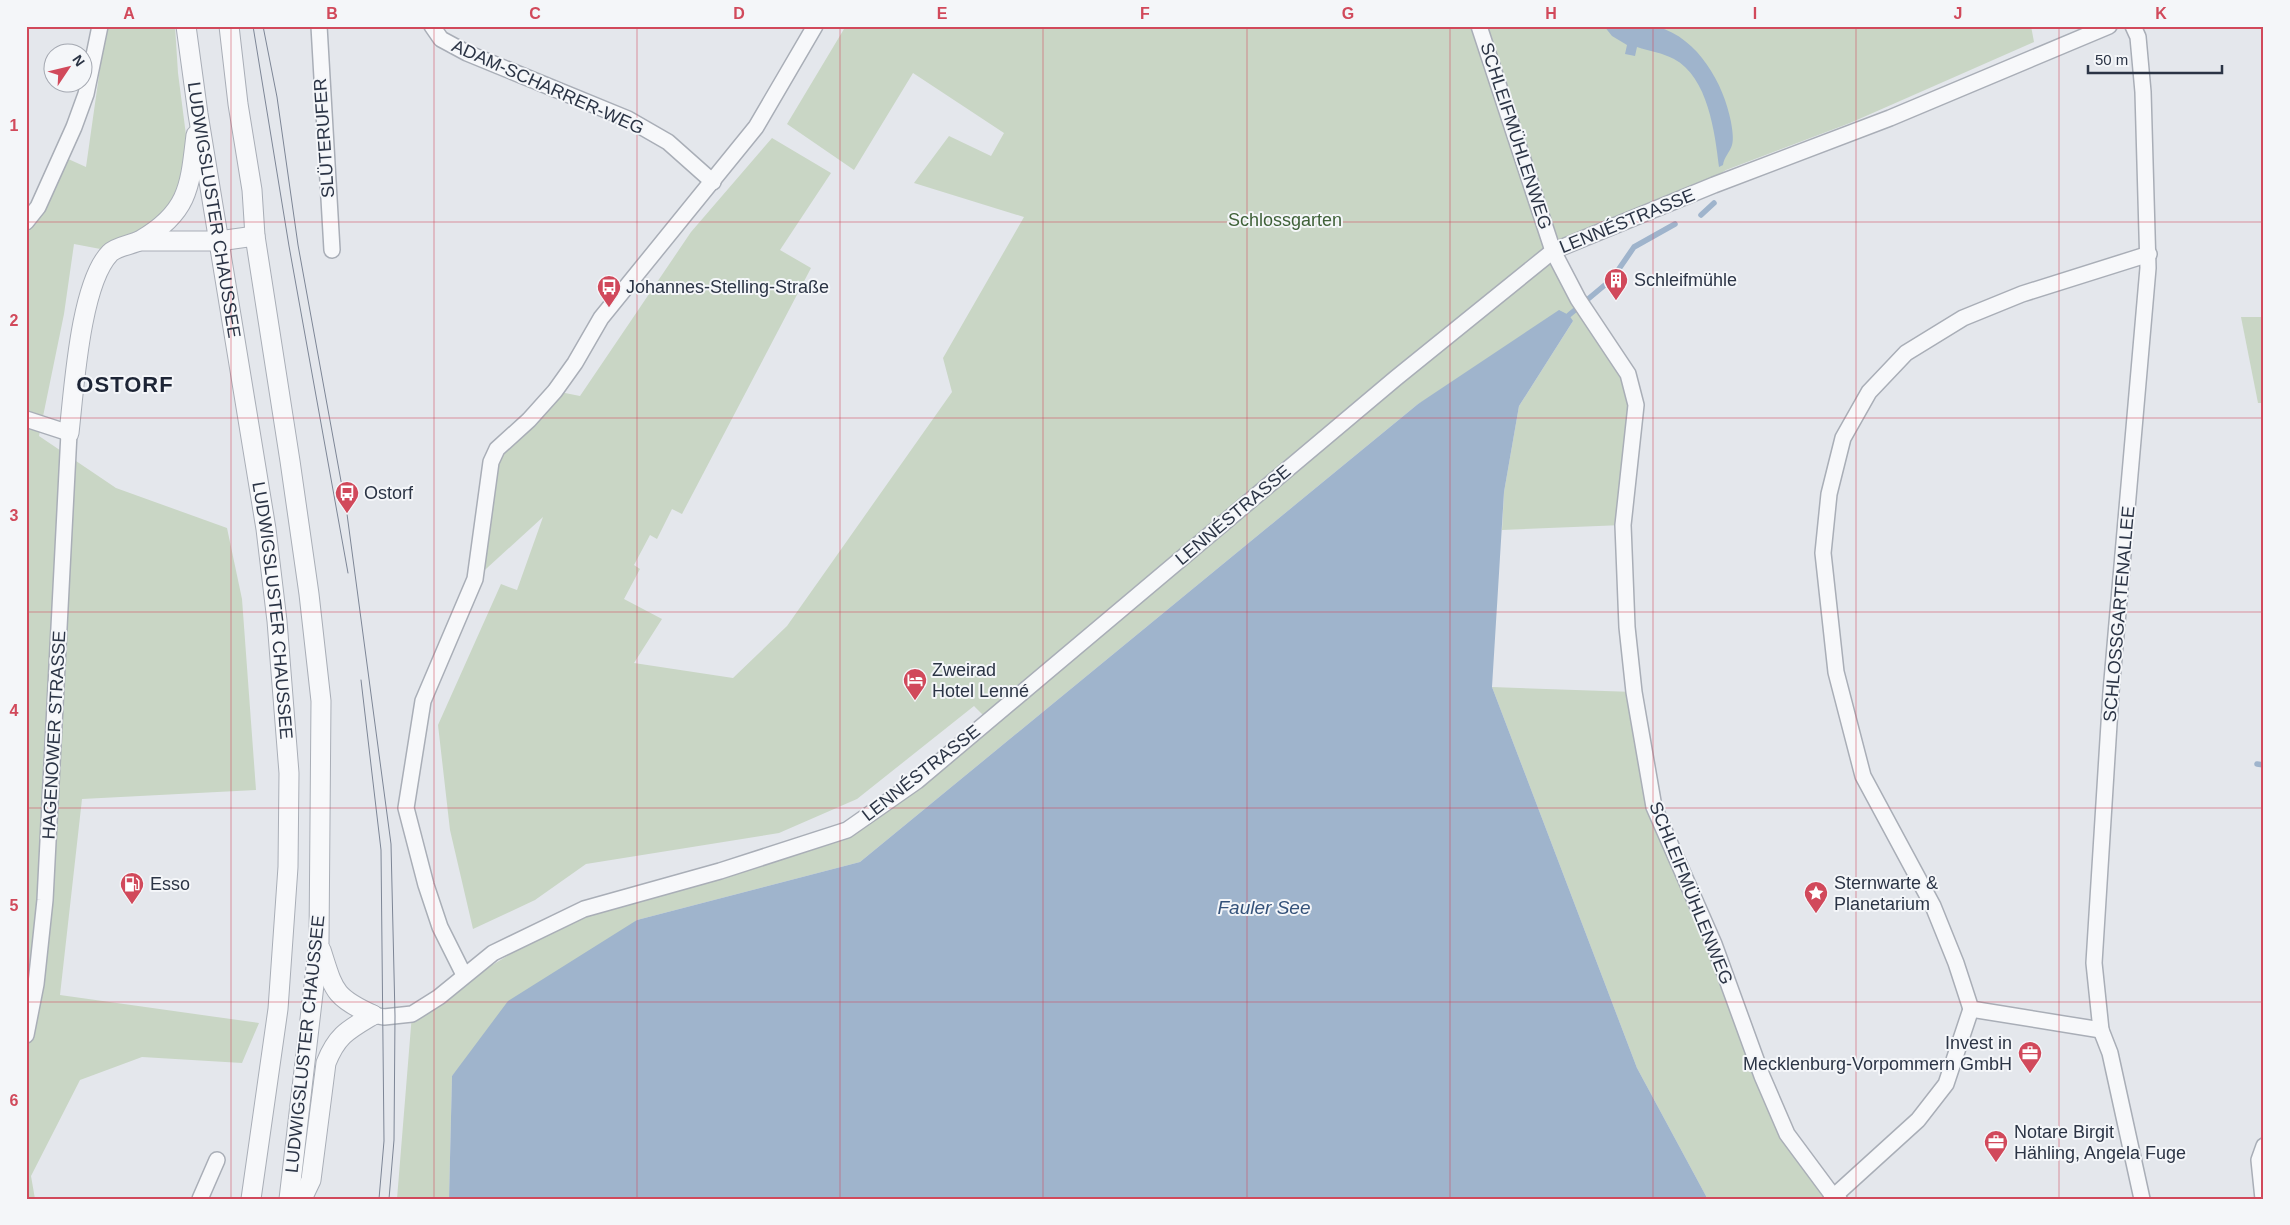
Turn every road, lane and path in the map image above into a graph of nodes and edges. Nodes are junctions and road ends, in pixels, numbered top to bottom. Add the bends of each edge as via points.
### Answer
1 (100, 26) edge
2 (186, 26) edge
3 (229, 26) edge
4 (319, 26) edge
5 (432, 26) edge
6 (815, 26) edge
7 (1479, 26) edge
8 (2109, 26) edge
9 (2133, 26) edge
10 (198, 114) junction
11 (713, 182) junction
12 (26, 222) edge
13 (255, 236) junction
14 (218, 241) junction
15 (139, 242) junction
16 (332, 250) dead end
17 (1553, 250) junction
18 (2149, 254) junction
19 (26, 419) edge
20 (69, 433) junction
21 (318, 942) junction
22 (464, 975) junction
23 (1971, 1009) junction
24 (373, 1015) junction
25 (2101, 1030) junction
26 (26, 1035) edge
27 (2264, 1146) edge
28 (217, 1160) dead end
29 (2261, 1172) edge
30 (1834, 1198) edge
31 (200, 1199) edge
32 (250, 1199) edge
33 (289, 1199) edge
34 (302, 1199) edge
35 (2142, 1199) edge
36 (2263, 1199) edge

1 - 12 street via 86,94 74,126 38,207
2 - 10 street, LUDWIGSLUSTER CHAUSSEE
3 - 13 street, LUDWIGSLUSTER CHAUSSEE via 252,190
4 - 16 street, SLÜTERUFER
5 - 11 street, ADAM-SCHARRER-WEG via 441,39 467,53 628,119 668,142
6 - 11 street via 756,127
7 - 17 street, SCHLEIFMÜHLENWEG
8 - 17 street, LENNÉSTRASSE via 1890,118
9 - 18 street, SCHLOSSGARTENALLEE via 2138,37 2143,92
10 - 14 street, LUDWIGSLUSTER CHAUSSEE
10 - 15 street via 186,195 178,211 164,226
11 - 22 street via 601,318 555,391 496,449 491,462 475,579 423,701 406,808 440,926
13 - 14 street
13 - 21 street, LUDWIGSLUSTER CHAUSSEE via 309,594 321,701
14 - 15 street
14 - 32 street, LUDWIGSLUSTER CHAUSSEE via 266,529 290,773 288,867 278,1009
15 - 20 street via 111,251 92,285
17 - 22 street, LENNÉSTRASSE via 917,781 847,830 720,872 584,909 493,953
17 - 30 street, SCHLEIFMÜHLENWEG via 1578,299 1628,374 1636,405 1623,525 1627,627 1634,692 1654,807 1714,944 1762,1076 1787,1134
18 - 23 street via 1994,304 1963,318 1906,353 1869,392 1843,438 1836,466 1823,553 1836,672 1863,776 1934,906
18 - 25 street, SCHLOSSGARTENALLEE via 2111,692 2094,963
19 - 20 street
20 - 26 street, HAGENOWER STRASSE via 45,900 36,984
21 - 24 street via 331,981 341,998
21 - 33 street, LUDWIGSLUSTER CHAUSSEE
22 - 24 street, LENNÉSTRASSE via 439,997 412,1014
23 - 25 street
23 - 30 street via 1946,1084 1918,1120
24 - 34 street via 343,1033 326,1063 311,1180
25 - 35 street, SCHLOSSGARTENALLEE via 2110,1053
27 - 29 street via 2259,1160
28 - 31 street
29 - 36 street

